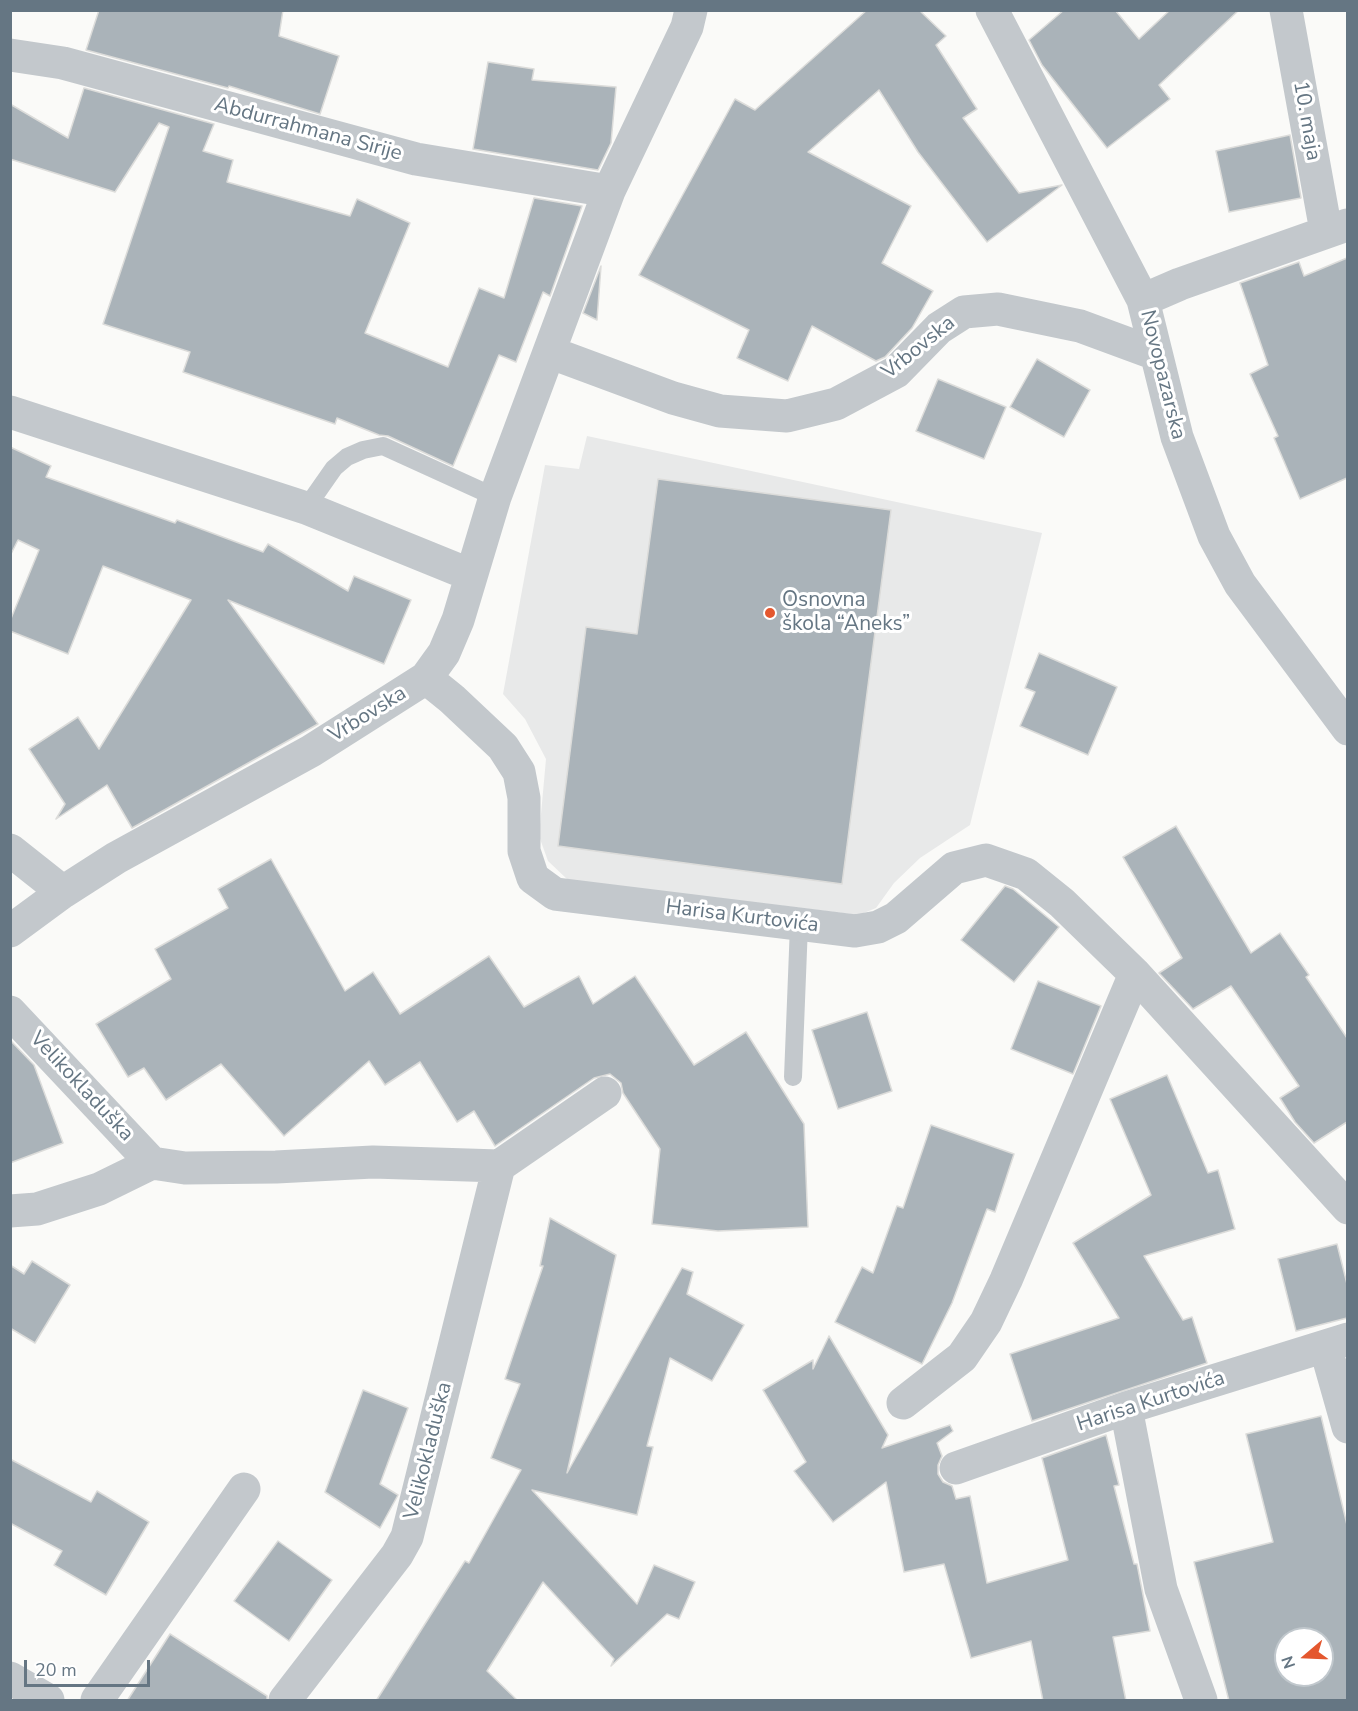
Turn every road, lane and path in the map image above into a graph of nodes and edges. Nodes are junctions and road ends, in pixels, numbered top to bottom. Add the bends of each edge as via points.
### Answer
1 (691, 10) edge
2 (992, 10) edge
3 (1286, 10) edge
4 (10, 55) edge
5 (609, 191) junction
6 (1337, 228) edge
7 (1143, 300) junction
8 (549, 352) junction
9 (1156, 354) junction
10 (10, 412) edge
11 (495, 496) junction
12 (306, 508) junction
13 (471, 575) junction
14 (426, 678) junction
15 (1347, 729) edge
16 (10, 850) edge
17 (63, 892) junction
18 (799, 925) junction
19 (10, 931) edge
20 (1135, 974) junction
21 (10, 1012) edge
22 (793, 1077) dead end
23 (605, 1093) dead end
24 (152, 1163) junction
25 (499, 1166) junction
26 (1347, 1208) edge
27 (10, 1211) edge
28 (1336, 1342) edge
29 (903, 1403) dead end
30 (1126, 1408) junction
31 (1347, 1427) edge
32 (956, 1468) dead end
33 (244, 1489) dead end
34 (10, 1678) edge
35 (48, 1701) edge
36 (98, 1701) edge
37 (285, 1701) edge
38 (1201, 1701) edge

1 - 5 street, Vrbovska via 687,27
2 - 7 street, Novopazarska
3 - 6 street, 10. maja
4 - 5 street, Abdurrahmana Sirije via 63,63 416,159
5 - 8 street, Vrbovska
6 - 7 street, 10. maja
7 - 9 street, Novopazarska
8 - 9 street, Vrbovska via 673,398 720,411 787,416 836,404 896,372 939,328 964,312 998,309 1080,326
8 - 11 street, Vrbovska
9 - 15 street, Novopazarska via 1177,437 1214,536 1240,584
10 - 12 street
11 - 12 lane via 383,446 363,450 341,463
11 - 13 street, Vrbovska
12 - 13 street
13 - 14 street, Vrbovska via 444,653
14 - 17 street, Vrbovska via 311,751 116,858
14 - 18 street, Harisa Kurtovića via 503,747 519,772 524,798 524,851 533,878 555,894
16 - 17 street
17 - 19 street, Vrbovska
18 - 20 street, Harisa Kurtovića via 855,931 878,927 896,918 954,868 986,860 1026,874
18 - 22 lane
20 - 26 street, Harisa Kurtovića
20 - 29 street via 986,1322 962,1357
21 - 24 street, Velikokladuška
23 - 25 street
24 - 25 street via 185,1168 373,1162
24 - 27 street, Velikokladuška via 99,1189 37,1209
25 - 37 street, Velikokladuška via 407,1537
28 - 30 street, Harisa Kurtovića
28 - 31 street
30 - 32 street, Harisa Kurtovića
30 - 38 street via 1161,1588
33 - 36 street
34 - 35 street

